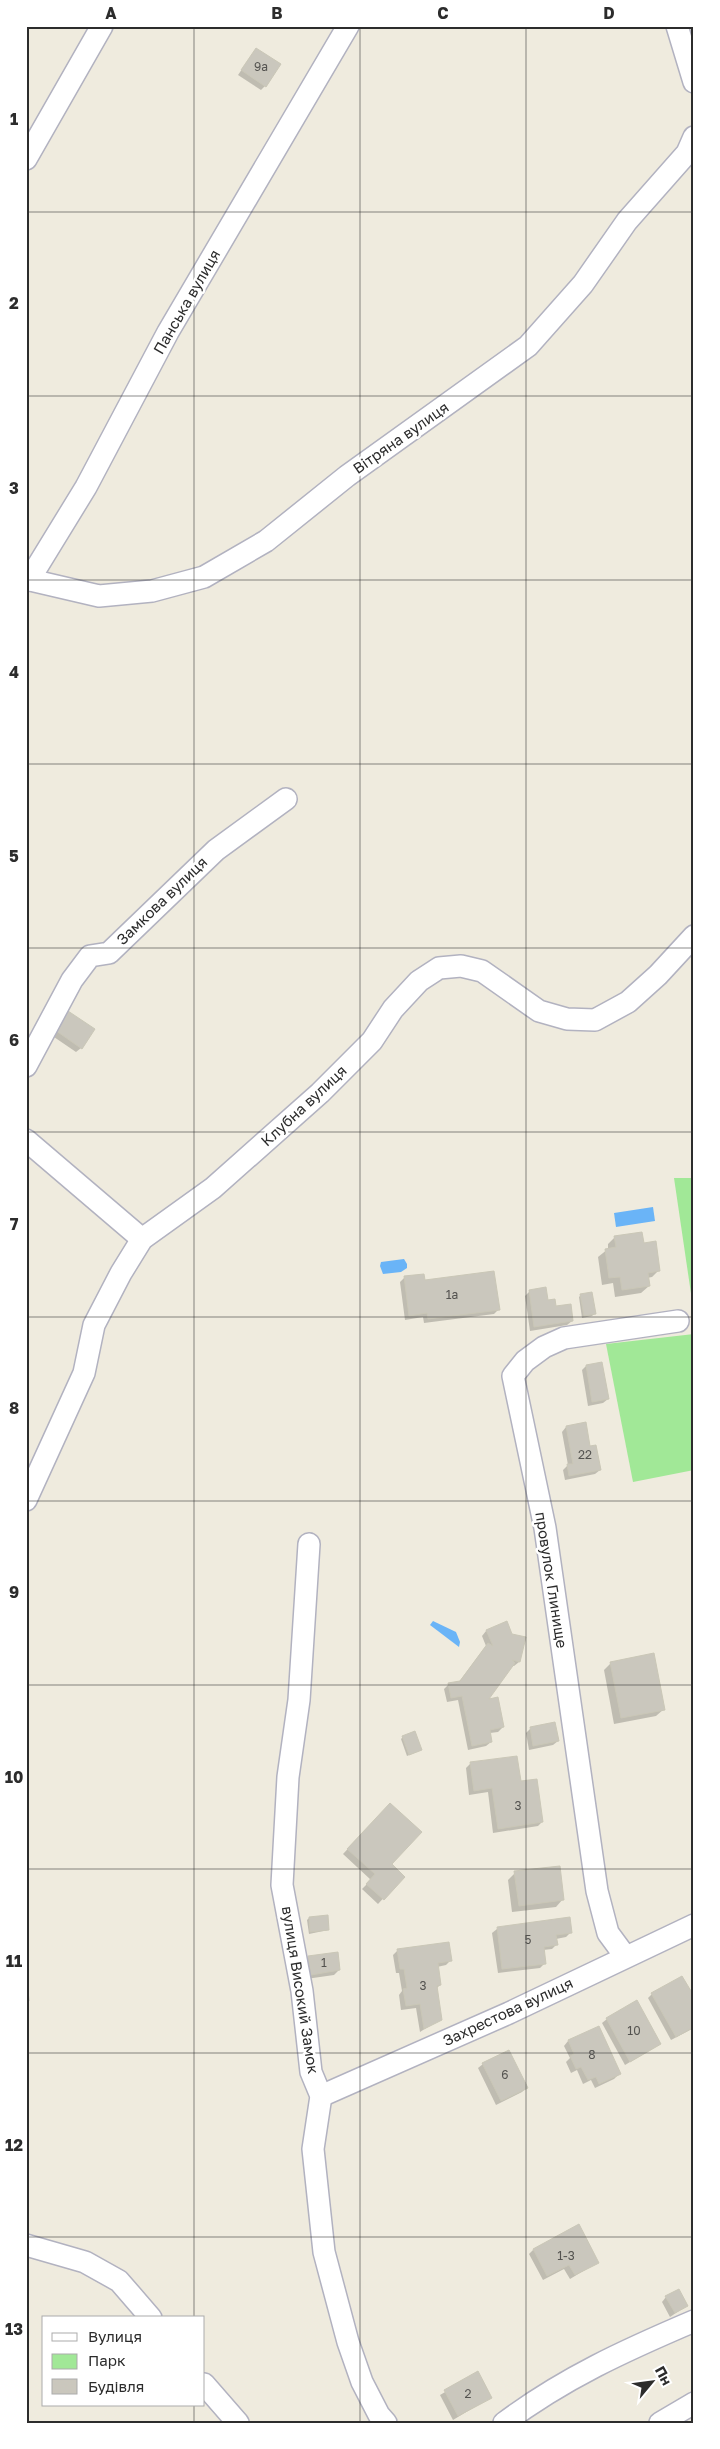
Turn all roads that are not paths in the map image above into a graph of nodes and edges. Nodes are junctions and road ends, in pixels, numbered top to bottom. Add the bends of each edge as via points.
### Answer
1 (102, 26) edge
2 (348, 26) edge
3 (677, 26) edge
4 (694, 82) edge
5 (694, 138) edge
6 (26, 159) edge
7 (28, 580) edge
8 (286, 799) dead end
9 (694, 936) edge
10 (26, 1066) edge
11 (26, 1140) edge
12 (142, 1239) junction
13 (678, 1321) dead end
14 (26, 1500) edge
15 (309, 1544) dead end
16 (694, 1925) edge
17 (625, 1956) junction
18 (321, 2096) junction
19 (26, 2244) edge
20 (149, 2316) edge
21 (694, 2320) edge
22 (205, 2385) edge
23 (694, 2403) edge
24 (238, 2423) edge
25 (386, 2423) edge
26 (504, 2423) edge
27 (660, 2423) edge

1 - 6 street
2 - 7 street, Панська вулиця via 168,332 86,487
3 - 4 street
5 - 7 street, Вітряна вулиця via 687,153 627,221 583,284 528,346 347,476 266,542 204,577 152,591 99,596
8 - 10 street, Замкова вулиця via 216,850 109,953 90,956 72,980
9 - 12 street, Клубна вулиця via 628,1002 595,1020 567,1019 539,1011 482,971 461,966 439,968 419,981 393,1009 372,1041 291,1119 213,1188
11 - 12 street
12 - 14 street, Клубна вулиця via 94,1325 84,1372
13 - 17 street, провулок Глинище via 564,1338 525,1361 513,1376 544,1528 597,1891 608,1933
15 - 18 street, вулиця Високий Замок via 299,1700 288,1777 282,1885 302,1992 311,2072
16 - 17 street, Захрестова вулиця
17 - 18 street, Захрестова вулиця via 509,2013
18 - 25 street via 313,2148 324,2252 359,2374
19 - 20 street via 85,2262 119,2281
21 - 26 street via 584,2371
22 - 24 street
23 - 27 street

